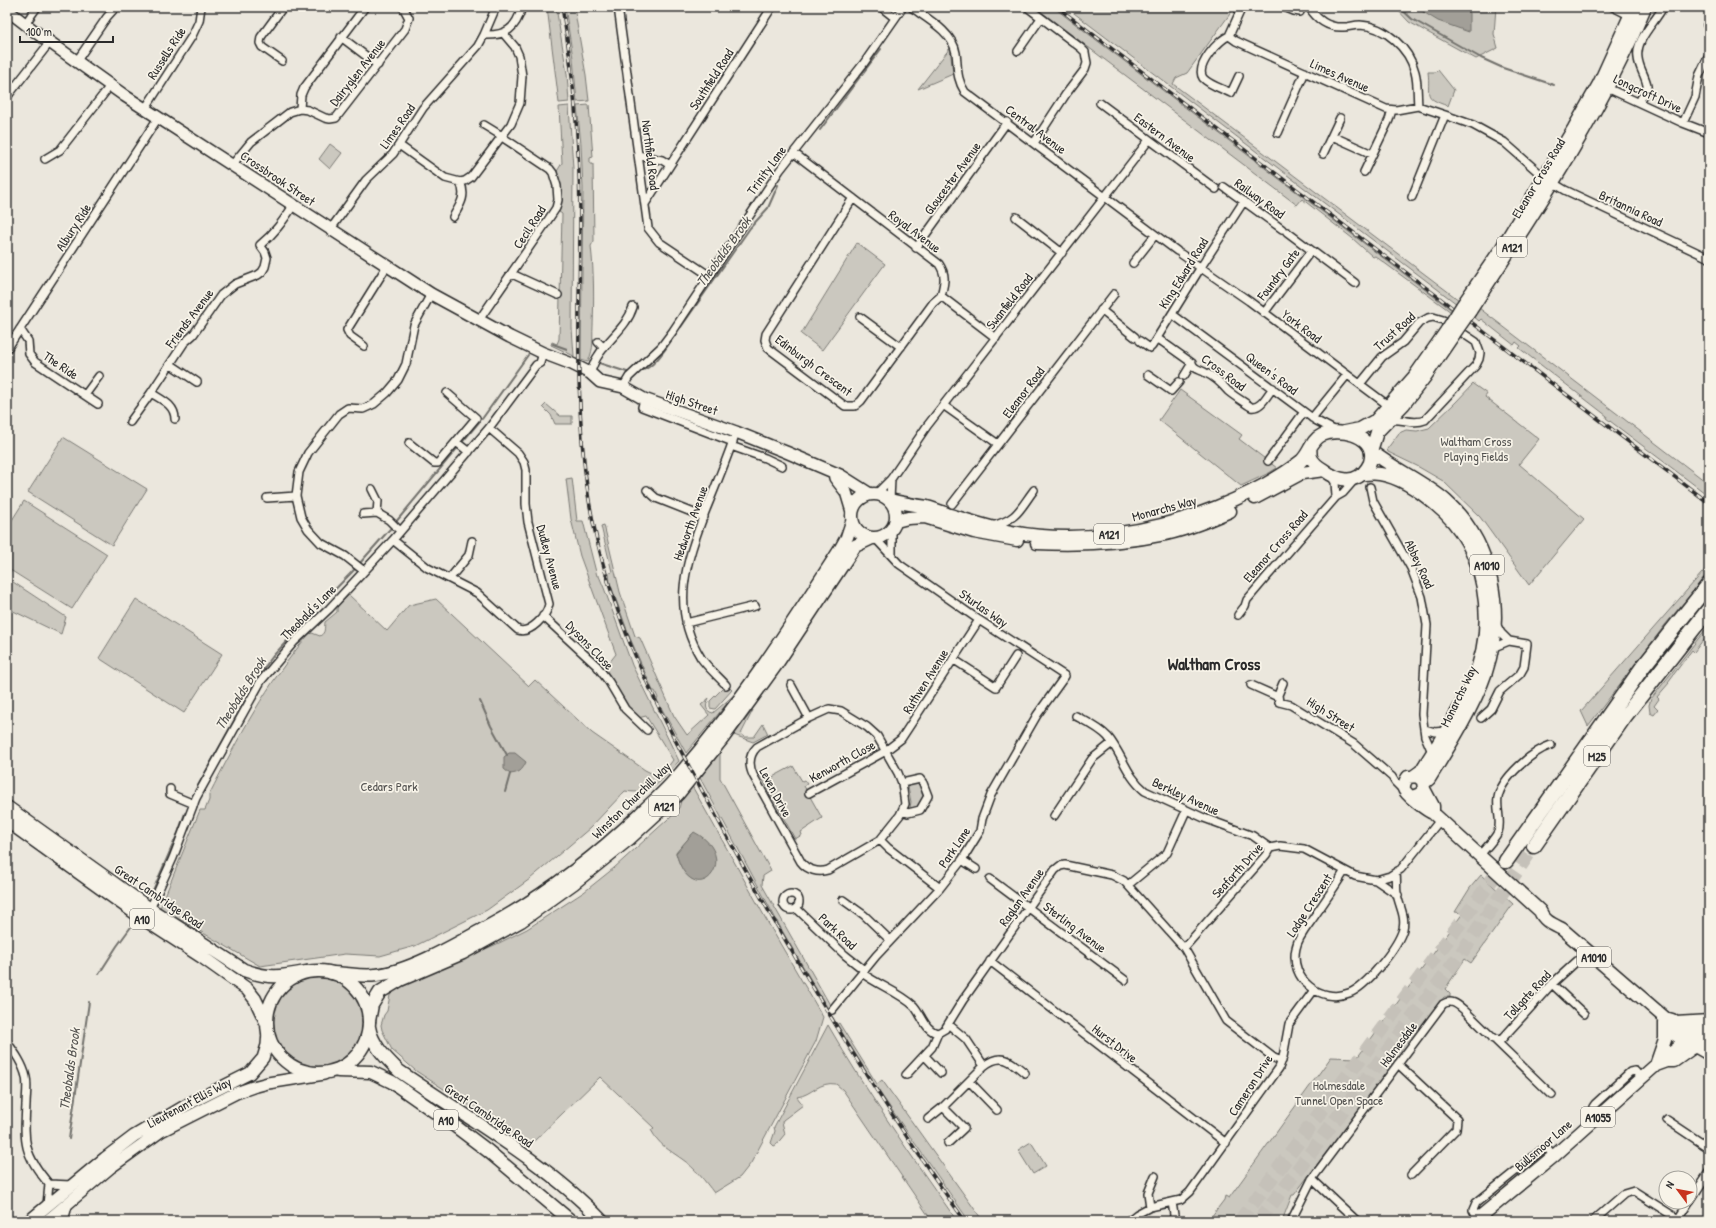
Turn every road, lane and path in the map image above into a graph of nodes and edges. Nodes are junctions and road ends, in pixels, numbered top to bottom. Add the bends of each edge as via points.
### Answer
1 (37, 7) edge
2 (116, 7) edge
3 (201, 7) edge
4 (284, 7) edge
5 (365, 7) edge
6 (403, 7) edge
7 (496, 7) edge
8 (522, 7) edge
9 (618, 7) edge
10 (772, 7) edge
11 (881, 7) edge
12 (903, 7) edge
13 (911, 7) edge
14 (1027, 7) edge
15 (1242, 7) edge
16 (1284, 7) edge
17 (1309, 7) edge
18 (1613, 7) edge
19 (1645, 7) edge
20 (1663, 7) edge
21 (7, 10) edge
22 (1300, 12) dead end
23 (1634, 14) edge
24 (894, 18) junction
25 (1041, 18) junction
26 (25, 24) junction
27 (504, 34) junction
28 (484, 35) junction
29 (1229, 36) junction
30 (341, 37) junction
31 (50, 42) junction
32 (1018, 51) dead end
33 (1709, 55) edge
34 (282, 61) dead end
35 (76, 62) junction
36 (378, 65) junction
37 (1305, 72) junction
38 (1239, 76) dead end
39 (110, 86) junction
40 (1603, 86) junction
41 (7, 97) edge
42 (1639, 102) junction
43 (1100, 103) dead end
44 (1418, 106) junction
45 (145, 109) junction
46 (300, 109) junction
47 (1392, 110) junction
48 (1445, 115) junction
49 (158, 118) junction
50 (1340, 118) dead end
51 (1007, 122) junction
52 (1683, 123) junction
53 (484, 125) dead end
54 (1278, 133) dead end
55 (1709, 133) edge
56 (1332, 136) junction
57 (502, 137) junction
58 (1149, 140) junction
59 (1034, 142) junction
60 (399, 145) junction
61 (794, 153) junction
62 (1323, 154) dead end
63 (1372, 154) junction
64 (638, 155) junction
65 (45, 159) dead end
66 (670, 164) junction
67 (232, 165) junction
68 (1364, 172) dead end
69 (1549, 180) junction
70 (460, 182) junction
71 (1224, 187) dead end
72 (1216, 189) dead end
73 (1106, 197) junction
74 (1412, 197) dead end
75 (853, 198) junction
76 (1244, 201) junction
77 (645, 204) junction
78 (293, 206) junction
79 (453, 217) dead end
80 (1016, 217) dead end
81 (330, 230) junction
82 (1285, 230) joint
83 (1155, 234) junction
84 (916, 248) junction
85 (1311, 251) junction
86 (1062, 253) junction
87 (1709, 258) edge
88 (1133, 263) dead end
89 (387, 266) junction
90 (1200, 267) junction
91 (512, 274) junction
92 (710, 276) junction
93 (1355, 283) dead end
94 (431, 294) junction
95 (1114, 294) dead end
96 (558, 295) dead end
97 (940, 296) junction
98 (633, 308) dead end
99 (1101, 310) junction
100 (1264, 313) junction
101 (1172, 314) junction
102 (860, 317) dead end
103 (479, 320) junction
104 (20, 329) junction
105 (1451, 330) junction
106 (996, 338) junction
107 (1157, 338) junction
108 (598, 342) dead end
109 (364, 346) dead end
110 (604, 348) junction
111 (901, 348) junction
112 (7, 349) edge
113 (543, 353) junction
114 (1192, 363) junction
115 (170, 364) junction
116 (590, 373) junction
117 (1148, 375) dead end
118 (1347, 375) junction
119 (99, 376) dead end
120 (197, 382) dead end
121 (1360, 384) junction
122 (623, 386) junction
123 (1273, 388) junction
124 (151, 393) junction
125 (447, 393) dead end
126 (85, 395) junction
127 (98, 404) dead end
128 (1404, 404) junction
129 (943, 405) junction
130 (1389, 406) junction
131 (1304, 412) junction
132 (1312, 418) junction
133 (175, 419) dead end
134 (1388, 420) junction
135 (130, 422) dead end
136 (1410, 422) junction
137 (489, 428) junction
138 (1341, 432) junction
139 (733, 440) junction
140 (409, 443) dead end
141 (998, 444) junction
142 (462, 446) junction
143 (770, 446) junction
144 (1310, 448) junction
145 (1371, 451) junction
146 (765, 458) junction
147 (1268, 461) dead end
148 (782, 466) dead end
149 (1327, 472) junction
150 (834, 473) junction
151 (1359, 476) junction
152 (891, 479) junction
153 (1370, 486) dead end
154 (372, 489) dead end
155 (646, 490) dead end
156 (1034, 490) dead end
157 (873, 494) junction
158 (296, 496) junction
159 (1336, 497) junction
160 (267, 498) dead end
161 (890, 500) junction
162 (952, 504) dead end
163 (377, 513) junction
164 (363, 514) dead end
165 (704, 517) junction
166 (852, 517) junction
167 (1014, 518) junction
168 (894, 525) junction
169 (990, 526) junction
170 (395, 527) junction
171 (1023, 533) junction
172 (874, 538) junction
173 (393, 540) junction
174 (472, 542) dead end
175 (892, 556) junction
176 (359, 567) junction
177 (450, 578) junction
178 (1709, 584) edge
179 (755, 606) dead end
180 (1709, 609) edge
181 (1238, 615) dead end
182 (543, 616) junction
183 (979, 620) junction
184 (1495, 622) junction
185 (686, 623) junction
186 (1509, 641) junction
187 (1492, 648) junction
188 (1016, 656) dead end
189 (953, 659) junction
190 (1065, 676) joint
191 (1283, 683) dead end
192 (726, 685) dead end
193 (791, 685) dead end
194 (1251, 685) dead end
195 (1278, 697) junction
196 (1076, 716) dead end
197 (809, 718) junction
198 (1481, 718) dead end
199 (1424, 729) junction
200 (647, 730) dead end
201 (1446, 731) junction
202 (1112, 743) junction
203 (1551, 745) dead end
204 (886, 750) junction
205 (1432, 752) junction
206 (1411, 776) junction
207 (1392, 777) junction
208 (902, 783) junction
209 (1424, 786) junction
210 (170, 789) dead end
211 (810, 792) dead end
212 (1409, 795) junction
213 (190, 803) junction
214 (7, 808) edge
215 (903, 811) junction
216 (1186, 811) junction
217 (1054, 816) dead end
218 (1436, 816) junction
219 (7, 821) edge
220 (880, 840) junction
221 (1534, 846) tunnel mouth
222 (1270, 848) junction
223 (1479, 856) junction
224 (962, 860) junction
225 (1506, 861) tunnel mouth
226 (976, 869) dead end
227 (1344, 872) junction
228 (1396, 873) junction
229 (990, 879) dead end
230 (1376, 880) junction
231 (1128, 885) junction
232 (940, 888) junction
233 (1398, 895) junction
234 (843, 900) dead end
235 (1028, 907) junction
236 (796, 908) dead end
237 (150, 909) junction
238 (890, 940) junction
239 (1184, 948) junction
240 (990, 961) junction
241 (1577, 961) dead end
242 (863, 971) junction
243 (306, 972) junction
244 (331, 973) junction
245 (1126, 980) dead end
246 (1552, 984) junction
247 (1314, 990) junction
248 (832, 1010) dead end
249 (1584, 1014) dead end
250 (1709, 1021) edge
251 (369, 1023) junction
252 (1669, 1023) junction
253 (948, 1024) junction
254 (267, 1028) junction
255 (938, 1033) junction
256 (1493, 1039) junction
257 (1699, 1041) edge
258 (7, 1042) edge
259 (1709, 1054) edge
260 (924, 1056) junction
261 (1282, 1061) junction
262 (1661, 1063) junction
263 (1398, 1064) junction
264 (984, 1066) junction
265 (338, 1071) junction
266 (941, 1073) dead end
267 (1025, 1073) dead end
268 (324, 1074) junction
269 (906, 1075) dead end
270 (969, 1081) junction
271 (1552, 1095) dead end
272 (943, 1106) junction
273 (997, 1110) dead end
274 (928, 1119) dead end
275 (1667, 1120) dead end
276 (1226, 1143) junction
277 (948, 1144) dead end
278 (1709, 1148) edge
279 (1709, 1172) edge
280 (1411, 1175) dead end
281 (1155, 1176) dead end
282 (1312, 1179) junction
283 (49, 1184) junction
284 (71, 1186) junction
285 (1698, 1189) edge
286 (69, 1202) junction
287 (1172, 1202) junction
288 (48, 1206) junction
289 (1150, 1207) junction
290 (1685, 1210) edge
291 (1477, 1220) edge
292 (1678, 1220) edge
293 (29, 1221) edge
294 (46, 1221) edge
295 (64, 1221) edge
296 (571, 1221) edge
297 (602, 1221) edge
298 (1128, 1221) edge
299 (1173, 1221) edge
300 (1291, 1221) edge
301 (1357, 1221) edge
302 (1593, 1221) edge

1 - 26 street
2 - 35 street
3 - 45 street, Russells Ride via 199,21 192,36
4 - 34 street via 261,37 260,43
5 - 30 street
6 - 36 street, Dairyglen Avenue via 409,18 408,24
7 - 28 street, Limes Road
8 - 27 street via 517,20
9 - 64 street, Northfield Road
10 - 66 street, Southfield Road
11 - 24 street
12 - 24 street, Trinity Lane
13 - 51 street, Central Avenue via 948,36 956,52 958,78 965,92
14 - 25 street
15 - 29 street
16 - 22 street
17 - 44 street via 1316,17 1327,25 1341,28 1369,26 1400,45 1415,72
18 - 23 street
19 - 23 main road, Eleanor Cross Road / A121
20 - 42 street via 1655,21 1647,28 1637,52 1647,85
21 - 26 main road, Crossbrook Street
23 - 40 main road, Eleanor Cross Road / A121
24 - 61 street, Trinity Lane via 864,63
25 - 32 street
25 - 59 street via 1081,48 1085,52 1087,64
26 - 31 main road, Crossbrook Street
27 - 28 street
27 - 57 street via 519,56 522,88 516,114
28 - 60 street, Limes Road via 469,57 423,108
29 - 37 street, Limes Avenue
29 - 38 street via 1222,39 1209,55 1202,75 1231,93
30 - 36 street
30 - 46 street via 304,88
31 - 35 main road, Crossbrook Street
31 - 41 street
33 - 52 street
35 - 39 main road, Crossbrook Street
36 - 46 street, Dairyglen Avenue via 336,118 330,119
37 - 47 street, Limes Avenue
37 - 54 street
39 - 45 main road, Crossbrook Street
39 - 65 street via 60,150
40 - 42 street, Longcroft Drive
40 - 69 main road, Eleanor Cross Road / A121
42 - 52 street, Longcroft Drive
43 - 58 street, Eastern Avenue
44 - 47 street
44 - 48 street
45 - 49 main road, Crossbrook Street
46 - 67 street via 280,118 251,142
47 - 63 street via 1390,120
48 - 69 street, Britannia Road via 1473,125 1504,142
48 - 74 street
49 - 67 main road, Crossbrook Street
49 - 104 street, Albury Ride
50 - 56 street
51 - 59 street, Central Avenue
51 - 84 street, Gloucester Avenue
52 - 55 street, Longcroft Drive
53 - 57 street, Cecil Road
56 - 62 street
56 - 63 street
57 - 70 street via 471,178
57 - 91 street, Cecil Road via 550,169 556,179 558,193 556,208
58 - 72 street, Eastern Avenue
58 - 73 street, Swanfield Road
59 - 73 street, Central Avenue
60 - 70 street via 445,178
60 - 81 street, Limes Road via 390,158 366,180
61 - 75 street, Royal Avenue
61 - 92 street, Trinity Lane via 746,219
63 - 68 street
64 - 66 street
64 - 77 street, Northfield Road
66 - 77 street, Southfield Road
67 - 78 main road, Crossbrook Street
69 - 87 street, Britannia Road via 1568,192
69 - 105 main road, Eleanor Cross Road / A121, bridge
70 - 79 street via 463,199
71 - 76 street, Railway Road
73 - 83 street, Central Avenue
73 - 86 street, Swanfield Road
75 - 84 street, Royal Avenue
75 - 111 street, Edinburgh Crescent via 766,334 766,344 769,349 840,402 851,407 859,404
76 - 82 street, Railway Road
76 - 90 street, King Edward Road
77 - 92 street, Northfield Road via 648,228 652,235
78 - 81 main road, Crossbrook Street
78 - 115 street, Friends Avenue via 278,228 260,245 265,252 266,267 258,275 235,284 221,295 200,327 184,343
80 - 86 street
81 - 89 main road, Crossbrook Street
82 - 85 street, Foundry Gate
83 - 88 street
83 - 90 street, Central Avenue
84 - 97 street, Royal Avenue via 943,269 945,282
85 - 93 street, Foundry Gate
85 - 100 street, Foundry Gate
86 - 106 street, Swanfield Road
89 - 94 main road, Crossbrook Street
89 - 109 street via 346,330
90 - 100 street, York Road
90 - 101 street, King Edward Road
91 - 96 street
91 - 103 street, Cecil Road
92 - 122 street, Trinity Lane via 661,347
94 - 103 main road, Crossbrook Street
94 - 158 street via 412,331 408,359 402,374 374,404 363,409 344,410 334,419 302,464 297,478
95 - 99 street, Eleanor Road
97 - 106 street
97 - 111 street, Edinburgh Crescent
98 - 110 street via 630,316
99 - 107 street via 1150,348
99 - 141 street, Eleanor Road
100 - 118 street, York Road
101 - 107 street, King Edward Road
101 - 123 street, Queen's Road
102 - 111 street
103 - 113 main road, Crossbrook Street
104 - 112 street, Albury Ride
104 - 126 street, The Ride via 28,340 29,354 35,362
105 - 121 street, Trust Road via 1437,318 1422,320 1403,342 1382,357
105 - 128 main road, Eleanor Cross Road / A121 via 1424,378
105 - 130 main road, Eleanor Cross Road / A121
105 - 136 street, Trust Road via 1476,342 1479,347 1479,359 1426,420
106 - 129 street, Swanfield Road
107 - 114 street, Cross Road
108 - 110 street
110 - 116 street
113 - 116 main road, High Street via 560,358
113 - 137 street, Theobald's Lane via 542,360
114 - 117 street via 1171,391
114 - 123 street, Cross Road via 1251,407 1260,406
115 - 120 street, Friends Avenue
115 - 124 street, Friends Avenue
116 - 122 main road, High Street via 600,382
118 - 121 street, York Road
118 - 132 street
119 - 126 street, The Ride
121 - 130 street, York Road
122 - 139 main road, High Street via 644,399
123 - 131 street, Queen's Road
124 - 133 street via 171,407
124 - 135 street, Friends Avenue
125 - 142 street via 476,418
126 - 127 street, The Ride
128 - 134 main road, Eleanor Cross Road / A121
128 - 136 street
129 - 141 street
129 - 152 street, Swanfield Road via 912,445
130 - 138 main road, Eleanor Cross Road / A121 via 1376,420 1360,429
131 - 132 street, Queen's Road
131 - 147 street
132 - 138 street, Queen's Road
134 - 136 street
134 - 145 main road, Eleanor Cross Road / A121 via 1374,436
137 - 142 street, Theobald's Lane
137 - 182 street, Dudley Avenue via 518,453 525,466 528,522 549,604
138 - 144 main road via 1321,436 1314,440
138 - 145 main road via 1362,440
139 - 143 main road, High Street
139 - 146 street
139 - 165 street, Hedworth Avenue
140 - 142 street via 434,463 438,463
141 - 162 street, Eleanor Road
142 - 170 street, Theobald's Lane
143 - 146 street
143 - 150 main road, High Street
144 - 149 main road via 1311,458
144 - 171 main road, Monarchs Way / A121 via 1304,458 1253,490 1218,507 1172,523 1088,536
145 - 151 main road via 1369,464
145 - 184 main road, Monarchs Way / A1010 via 1386,463 1425,484 1447,502 1467,524 1489,571
146 - 148 street
149 - 151 main road via 1344,480
149 - 159 street via 1335,482
149 - 168 main road, Monarchs Way / A121 via 1302,473 1235,508 1187,528 1166,534 1108,542 1037,543 995,537 925,517 908,518
150 - 157 main road, High Street
150 - 166 main road via 846,492
151 - 159 street, Eleanor Cross Road
151 - 201 main road, Monarchs Way / A1010 via 1376,473 1394,479 1424,495 1451,520 1466,541 1480,574 1485,601 1481,657 1473,681
152 - 157 street, Swanfield Road
152 - 161 street, Swanfield Road
153 - 199 street, Abbey Road via 1373,501 1411,568 1422,597 1427,625 1422,714
154 - 163 street via 378,501
155 - 165 street via 656,498
156 - 167 street
157 - 161 main road
157 - 166 main road via 860,500
158 - 160 street
158 - 176 street via 301,517 312,534 327,547
159 - 181 street, Eleanor Cross Road via 1264,580
161 - 168 main road via 896,510
161 - 169 main road, Monarchs Way / A121 via 927,507
163 - 164 street
163 - 170 street
165 - 185 street, Hedworth Avenue via 686,569 683,591
166 - 172 main road via 860,532
166 - 244 main road, Winston Churchill Way / A121 via 847,537 837,555 769,659 715,732 669,786 622,831 568,875 523,906 457,944 417,963 375,975
167 - 169 street
167 - 171 street
168 - 172 main road via 888,533
168 - 175 street
169 - 171 main road, Monarchs Way / A121
170 - 173 street, Theobald's Lane
172 - 175 street, Sturlas Way
172 - 251 main road, Winston Churchill Way / A121 via 855,546 776,665 678,794 623,844 521,921 463,953 400,980 380,992 372,1005
173 - 176 street, Theobald's Lane
173 - 177 street via 428,568
174 - 177 street via 469,555
175 - 183 street, Sturlas Way via 928,587
176 - 213 street, Theobald's Lane via 329,609 294,642 261,681
177 - 182 street via 476,593 518,630 529,630
178 - 225 highway, M25 via 1642,668
179 - 185 street
180 - 221 highway, M25 via 1625,716
182 - 200 street, Dysons Close via 597,666 625,709
183 - 189 street, Ruthven Avenue
183 - 190 street, Sturlas Way
184 - 186 street
184 - 187 main road, Monarchs Way / A1010
185 - 192 street, Hedworth Avenue via 702,658
186 - 187 street
186 - 198 street via 1527,644 1524,667 1500,692 1491,709
187 - 209 main road, Monarchs Way / A1010 via 1486,673 1471,705
188 - 189 street via 996,686
189 - 204 street, Ruthven Avenue via 905,734
190 - 224 street, Park Lane via 1037,715 991,795 980,831
191 - 195 street
193 - 197 street
194 - 195 street, High Street
195 - 207 street, High Street via 1279,702 1291,705 1343,737
196 - 202 street, Berkley Avenue via 1102,732
197 - 204 street, Leven Drive via 830,709 841,711 872,731
197 - 220 street, Leven Drive via 757,747 750,762 753,775 801,862 809,869 824,871
199 - 201 street
199 - 205 street, Abbey Road via 1424,736
201 - 205 main road, Monarchs Way / A1010
202 - 216 street, Berkley Avenue via 1130,775 1142,788
202 - 217 street via 1092,759
203 - 223 street via 1516,769 1504,782 1497,799 1498,832
204 - 208 street, Leven Drive
204 - 211 street, Kenworth Close
205 - 206 main road, Monarchs Way / A1010 via 1421,771
206 - 207 street
206 - 209 main road via 1422,778
206 - 212 main road via 1404,784 1404,789
207 - 212 street, High Street
208 - 215 street, Leven Drive via 906,804
208 - 215 street via 920,779 928,796 920,810 908,813
209 - 212 main road via 1420,794
209 - 218 main road, High Street / A1010
210 - 213 street via 170,794
212 - 218 main road, High Street / A1010
213 - 237 street, Theobald's Lane via 173,858
214 - 237 main road, Great Cambridge Road / A10
215 - 220 street, Leven Drive
216 - 222 street, Berkley Avenue via 1253,836
216 - 231 street via 1167,853
218 - 223 main road, High Street / A1010
218 - 228 street
219 - 254 main road, Great Cambridge Road / A10 via 142,918 247,989 255,999
220 - 232 street
222 - 227 street, Seaforth Drive via 1280,846 1304,849
222 - 239 street, Seaforth Drive
223 - 252 main road, High Street / A1010 via 1540,911 1543,918 1562,929
224 - 226 street
224 - 232 street, Park Lane
227 - 230 street, Lodge Crescent
227 - 247 street, Lodge Crescent via 1300,938 1296,949 1295,959 1299,974 1306,985
228 - 230 street, Lodge Crescent
228 - 233 street, Lodge Crescent
229 - 235 street, Sterling Avenue
230 - 233 street, Lodge Crescent
231 - 235 street, Raglan Avenue via 1112,875 1061,866 1056,869
231 - 239 street, Raglan Avenue
232 - 238 street, Park Lane
233 - 247 street, Lodge Crescent via 1404,915 1401,936 1367,981 1359,989 1345,994 1331,996
234 - 238 street via 864,915
235 - 240 street, Raglan Avenue
235 - 245 street, Sterling Avenue
236 - 242 street, Park Road
237 - 243 main road, Great Cambridge Road / A10 via 244,970 274,977
238 - 242 street, Park Lane
239 - 261 street, Raglan Avenue via 1226,1021 1274,1058
240 - 253 street, Raglan Avenue
240 - 276 street, Hurst Drive
241 - 246 street, Tollgate Road
242 - 248 street, Park Lane
242 - 255 street, Park Road via 910,1002 929,1029
243 - 244 main road
243 - 254 main road via 294,977 278,990 268,1011
244 - 251 main road via 353,985 362,996 367,1007
246 - 249 street
246 - 256 street, Tollgate Road via 1501,1040
247 - 261 street, Cameron Drive via 1289,1024
250 - 252 main road
250 - 257 main road, A1055
251 - 265 main road via 366,1039 359,1052
251 - 297 main road, Great Cambridge Road / A10 via 374,1042 399,1071 534,1162
252 - 257 main road, A1010
252 - 262 main road
253 - 255 street, Raglan Avenue
253 - 264 street via 966,1039
254 - 268 main road via 275,1049 291,1066
254 - 284 main road, Lieutenant Ellis Way via 267,1045 263,1058 250,1073 163,1118
255 - 260 street, Raglan Avenue via 935,1043
256 - 263 street, Holmesdale via 1455,1002 1448,1001 1443,1004
256 - 271 street, Holmesdale
257 - 259 main road, A1010
257 - 262 main road, Bullsmoor Lane / A1055 via 1669,1054
258 - 283 street via 17,1056 26,1078 24,1134 28,1154
260 - 266 street
260 - 269 street, Raglan Avenue
261 - 276 street, Cameron Drive
262 - 291 main road, Bullsmoor Lane / A1055
263 - 280 street via 1457,1119 1456,1129
263 - 282 street, Holmesdale
264 - 267 street via 994,1060 1005,1059
264 - 270 street
265 - 268 main road
265 - 296 main road, A10 via 371,1072 392,1082 483,1147
268 - 286 main road, Lieutenant Ellis Way via 268,1083 236,1093 161,1131 111,1167
270 - 272 street
270 - 273 street
272 - 274 street
272 - 277 street via 964,1128
275 - 278 street
276 - 287 street, Cameron Drive via 1184,1198
279 - 285 street
281 - 289 street via 1148,1193
282 - 300 street, Holmesdale
282 - 301 street
283 - 284 street
283 - 288 street
284 - 288 main road, Lieutenant Ellis Way
286 - 294 main road, Lieutenant Ellis Way
286 - 295 street
287 - 289 street, Cameron Drive
287 - 299 street
288 - 293 main road, Lieutenant Ellis Way
289 - 298 street, Cameron Drive
290 - 292 street
292 - 302 street via 1634,1191 1624,1194

